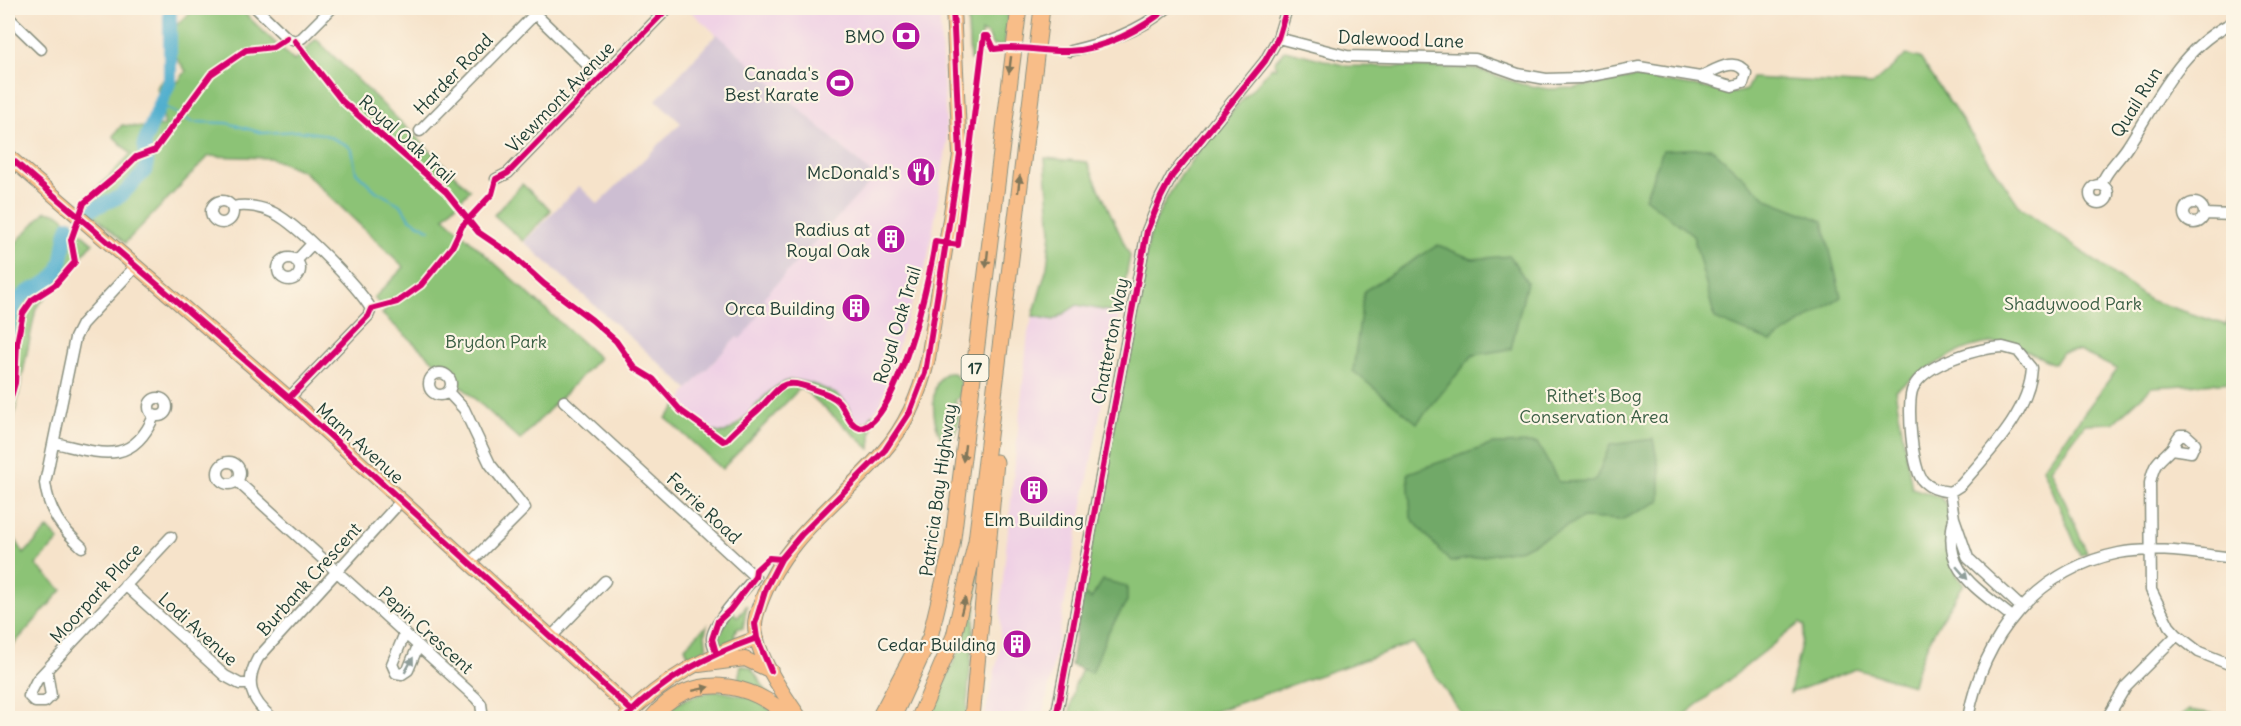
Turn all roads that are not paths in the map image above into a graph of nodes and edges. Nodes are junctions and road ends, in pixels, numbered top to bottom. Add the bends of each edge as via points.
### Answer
1 (256, 8) edge
2 (332, 8) edge
3 (668, 8) edge
4 (953, 8) edge
5 (1019, 8) edge
6 (1042, 8) edge
7 (1167, 8) edge
8 (1287, 8) edge
9 (532, 11) edge
10 (8, 17) edge
11 (2234, 22) edge
12 (1278, 38) junction
13 (42, 49) dead end
14 (1070, 51) dead end
15 (600, 77) junction
16 (1700, 77) dead end
17 (420, 131) dead end
18 (8, 156) edge
19 (496, 179) dead end
20 (2102, 183) dead end
21 (233, 207) dead end
22 (1016, 211) junction
23 (2204, 214) dead end
24 (2234, 215) edge
25 (312, 244) junction
26 (296, 261) dead end
27 (136, 266) junction
28 (448, 392) dead end
29 (289, 398) junction
30 (564, 401) dead end
31 (154, 416) dead end
32 (55, 443) junction
33 (2171, 449) dead end
34 (237, 481) dead end
35 (1950, 492) junction
36 (401, 501) junction
37 (958, 511) junction
38 (1954, 518) junction
39 (171, 537) dead end
40 (82, 547) dead end
41 (2149, 551) junction
42 (2234, 558) edge
43 (470, 562) junction
44 (337, 573) junction
45 (605, 581) dead end
46 (125, 585) junction
47 (2020, 607) junction
48 (2012, 617) junction
49 (405, 633) junction
50 (2177, 635) junction
51 (552, 636) junction
52 (757, 638) junction
53 (418, 646) junction
54 (717, 653) junction
55 (2234, 666) edge
56 (690, 667) junction
57 (771, 671) junction
58 (47, 672) dead end
59 (249, 684) junction
60 (628, 715) edge
61 (272, 718) edge
62 (483, 718) edge
63 (652, 718) edge
64 (790, 718) edge
65 (800, 718) edge
66 (879, 718) edge
67 (893, 718) edge
68 (919, 718) edge
69 (972, 718) edge
70 (1056, 718) edge
71 (1968, 718) edge
72 (2108, 718) edge

1 - 2 street via 295,41
3 - 15 street, Viewmont Avenue
4 - 52 main road via 960,155 921,389 885,450 781,559 754,624
5 -> 37 highway, Patricia Bay Highway / 17
22 -> 6 highway, 17
7 - 14 street via 1104,43
8 - 12 street, Chatterton Way
9 - 15 street
9 - 17 street, Harder Road
10 - 13 street
11 - 20 street, Quail Run via 2207,39 2180,64
12 - 16 street, Dalewood Lane via 1347,56 1475,59 1546,79 1580,78 1639,67
12 - 70 street, Chatterton Way via 1250,81 1172,177 1147,231
15 - 19 street, Viewmont Avenue via 508,173
18 - 27 main road, Mann Avenue
21 - 25 street via 256,207 275,214
68 -> 22 highway, 17 via 954,636 970,574
22 - 69 highway via 1019,232
23 - 24 street
25 - 26 street
25 - 29 street via 371,309
27 - 29 main road, Mann Avenue
27 - 32 street via 82,324 75,338
28 - 43 street via 464,409 490,464 525,508
29 - 36 main road, Mann Avenue
30 - 54 street, Ferrie Road via 755,577 718,621 712,639
31 - 32 street via 138,441 127,451 114,455
32 - 40 street via 45,483 48,503 60,526
33 - 41 street via 2154,467 2152,475
34 - 44 street, Pepin Crescent
35 - 35 street via 1968,476 2021,405 2032,368 2018,351 2003,347 1978,349 1946,362 1913,387 1910,406 1916,466 1924,482
35 - 38 street
36 - 43 main road, Mann Avenue
36 - 44 street, Burbank Crescent
37 - 66 highway via 925,623
37 - 67 highway, Patricia Bay Highway / 17 via 930,637
38 - 47 street via 1972,565
38 -> 48 street via 1955,565
39 - 46 street, Moorpark Place
41 - 42 street
41 - 47 street via 2120,553 2088,562 2049,582
41 - 50 street via 2151,590
43 - 51 main road, Mann Avenue
44 - 49 street, Pepin Crescent
44 - 59 street, Burbank Crescent via 258,658
45 - 51 street
46 - 58 street, Moorpark Place
46 - 59 street, Lodi Avenue via 225,676
47 - 48 street
48 - 71 street via 1983,664
49 - 53 street, Pepin Crescent
49 -> 53 street via 392,664 396,673 408,670
50 - 55 street via 2199,652
50 - 72 street via 2126,686
51 - 60 main road, Mann Avenue
52 - 54 main road
52 - 57 main road
53 - 62 street, Pepin Crescent via 477,698
54 - 56 main road
56 - 57 main road via 745,658
56 - 60 main road via 665,681
57 - 65 main road
59 - 61 street, Lodi Avenue via 255,700
63 -> 64 highway via 680,696 726,686 761,696

